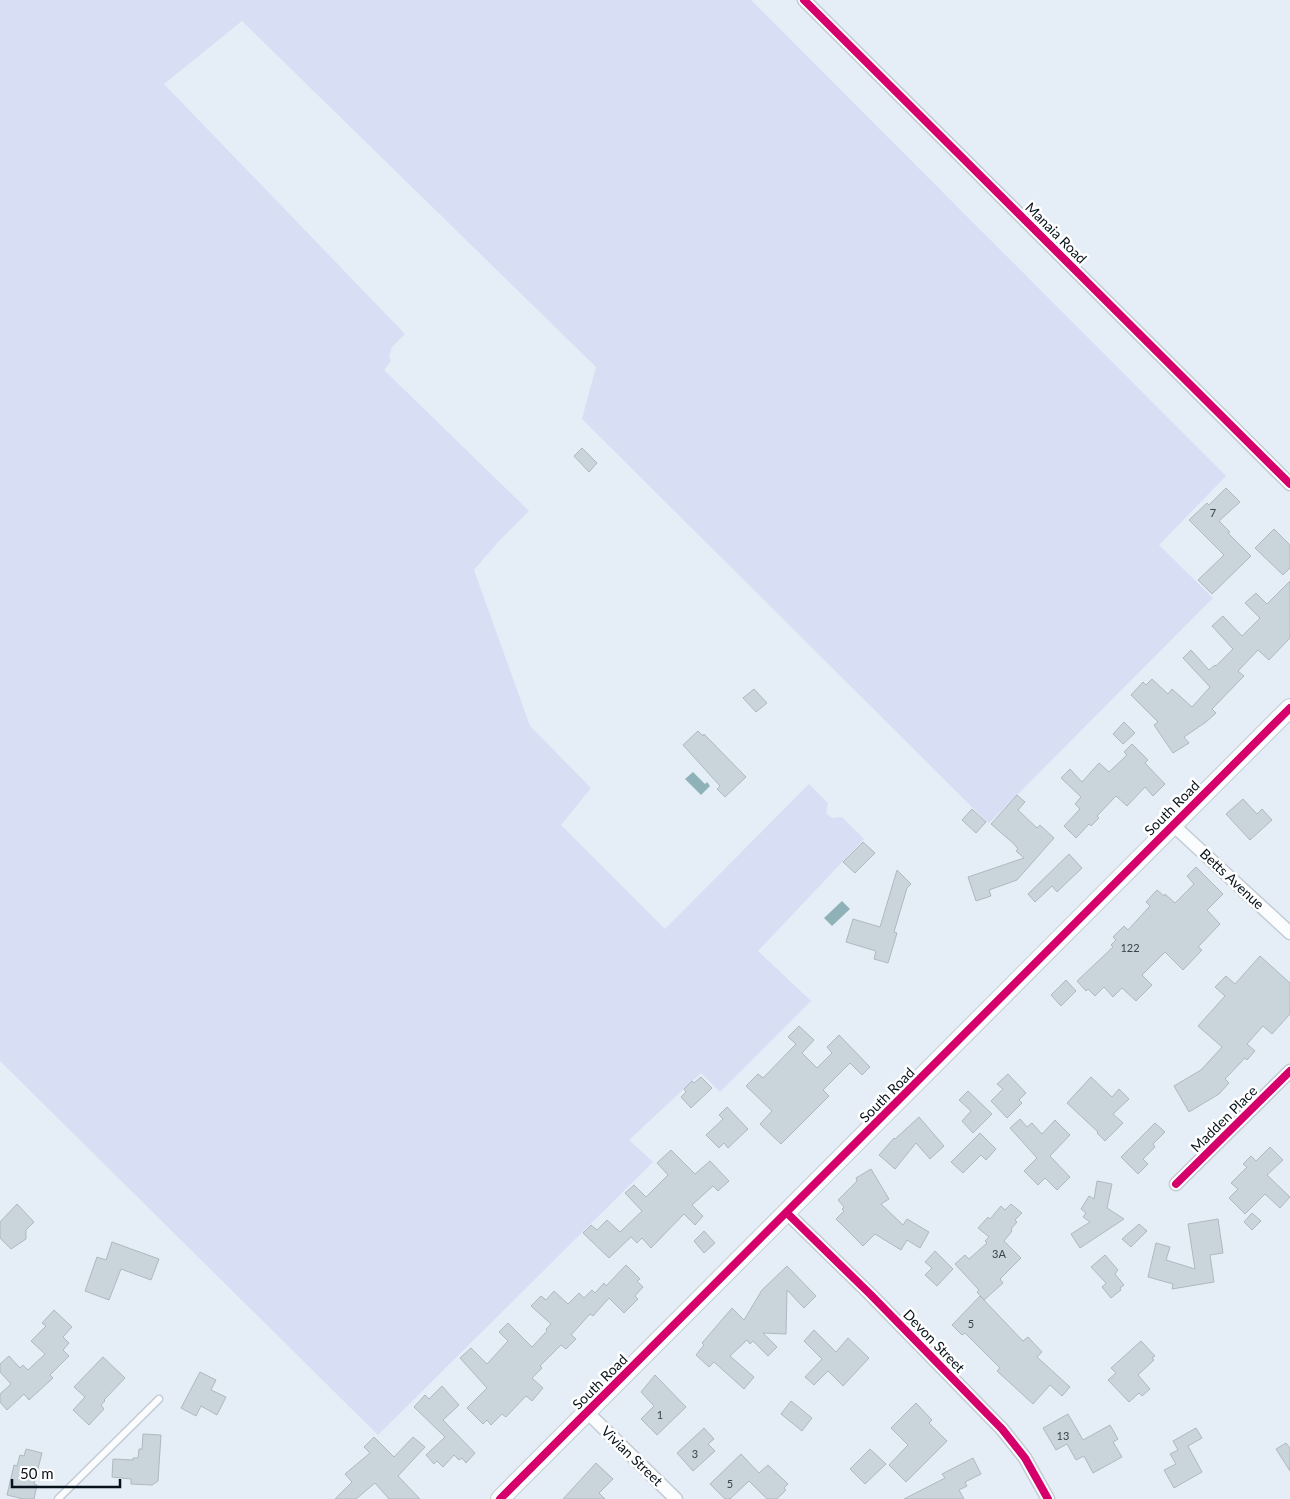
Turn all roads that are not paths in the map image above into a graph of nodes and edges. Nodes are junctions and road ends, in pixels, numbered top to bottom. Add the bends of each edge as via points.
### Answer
1 (804, 0) edge
2 (1290, 484) edge
3 (1290, 708) edge
4 (1173, 825) junction
5 (1290, 933) edge
6 (1290, 1071) edge
7 (1176, 1184) dead end
8 (787, 1213) junction
9 (159, 1399) dead end
10 (587, 1412) junction
11 (58, 1499) edge
12 (500, 1499) edge
13 (676, 1499) edge
14 (1048, 1499) edge

1 - 2 street, Manaia Road
3 - 4 street, South Road
4 - 5 street, Betts Avenue
4 - 8 street, South Road
6 - 7 street, Madden Place
8 - 10 street, South Road
8 - 14 street, Devon Street via 1002,1429
9 - 11 lane
10 - 12 street, South Road
10 - 13 street, Vivian Street

